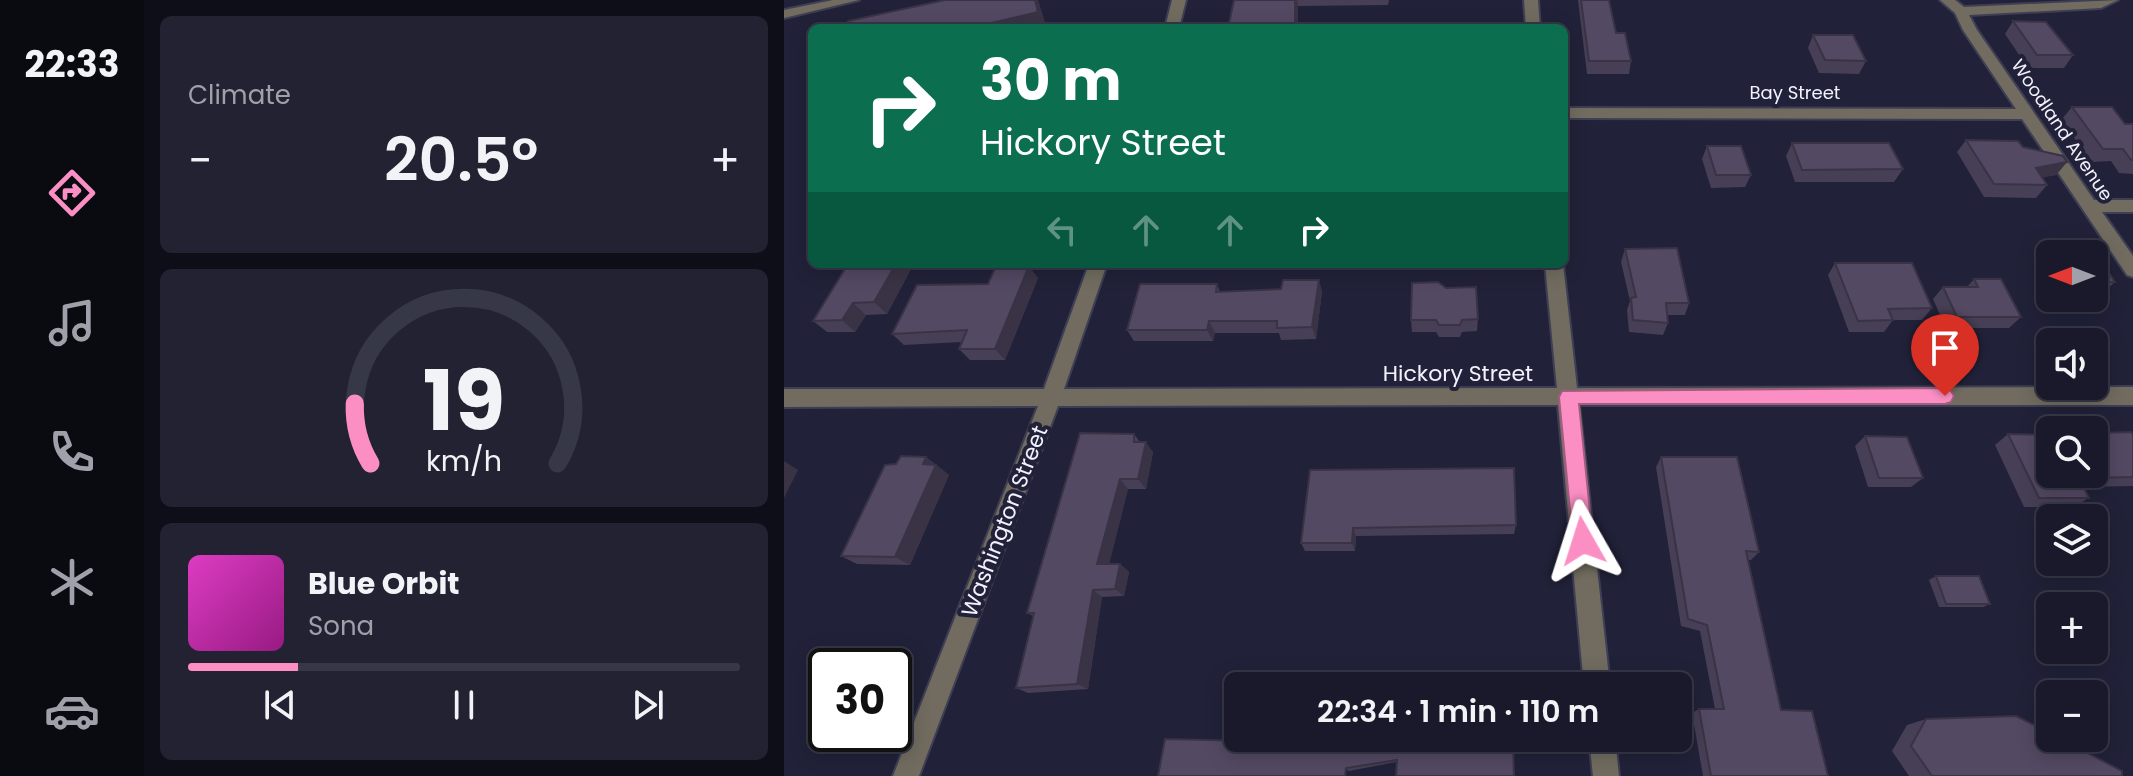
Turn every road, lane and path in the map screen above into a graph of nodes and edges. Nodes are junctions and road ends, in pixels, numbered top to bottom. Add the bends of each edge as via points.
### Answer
1 (785, 0) edge
2 (852, 0) edge
3 (1179, 0) edge
4 (1531, 0) edge
5 (1947, 0) edge
6 (2111, 0) edge
7 (784, 6) edge
8 (1961, 11) junction
9 (784, 14) edge
10 (1173, 24) edge
11 (1533, 24) edge
12 (1568, 113) edge
13 (2026, 114) junction
14 (2089, 206) junction
15 (2133, 206) edge
16 (1097, 268) edge
17 (1554, 268) edge
18 (2133, 270) edge
19 (2133, 396) edge
20 (1569, 397) junction
21 (784, 398) edge
22 (1051, 398) junction
23 (1596, 672) edge
24 (1603, 752) edge
25 (906, 776) edge
26 (1606, 776) edge

1 - 7 street
2 - 9 street
3 - 10 street
4 - 11 street
5 - 8 street
6 - 8 street
8 - 13 street, Woodland Avenue
12 - 13 street, Bay Street
13 - 14 street, Woodland Avenue
14 - 15 street
14 - 18 street, Woodland Avenue
16 - 22 street, Washington Street
17 - 20 street
19 - 20 street, Hickory Street
20 - 22 street, Hickory Street
20 - 23 street
21 - 22 street, Hickory Street
22 - 25 street, Washington Street
24 - 26 street

